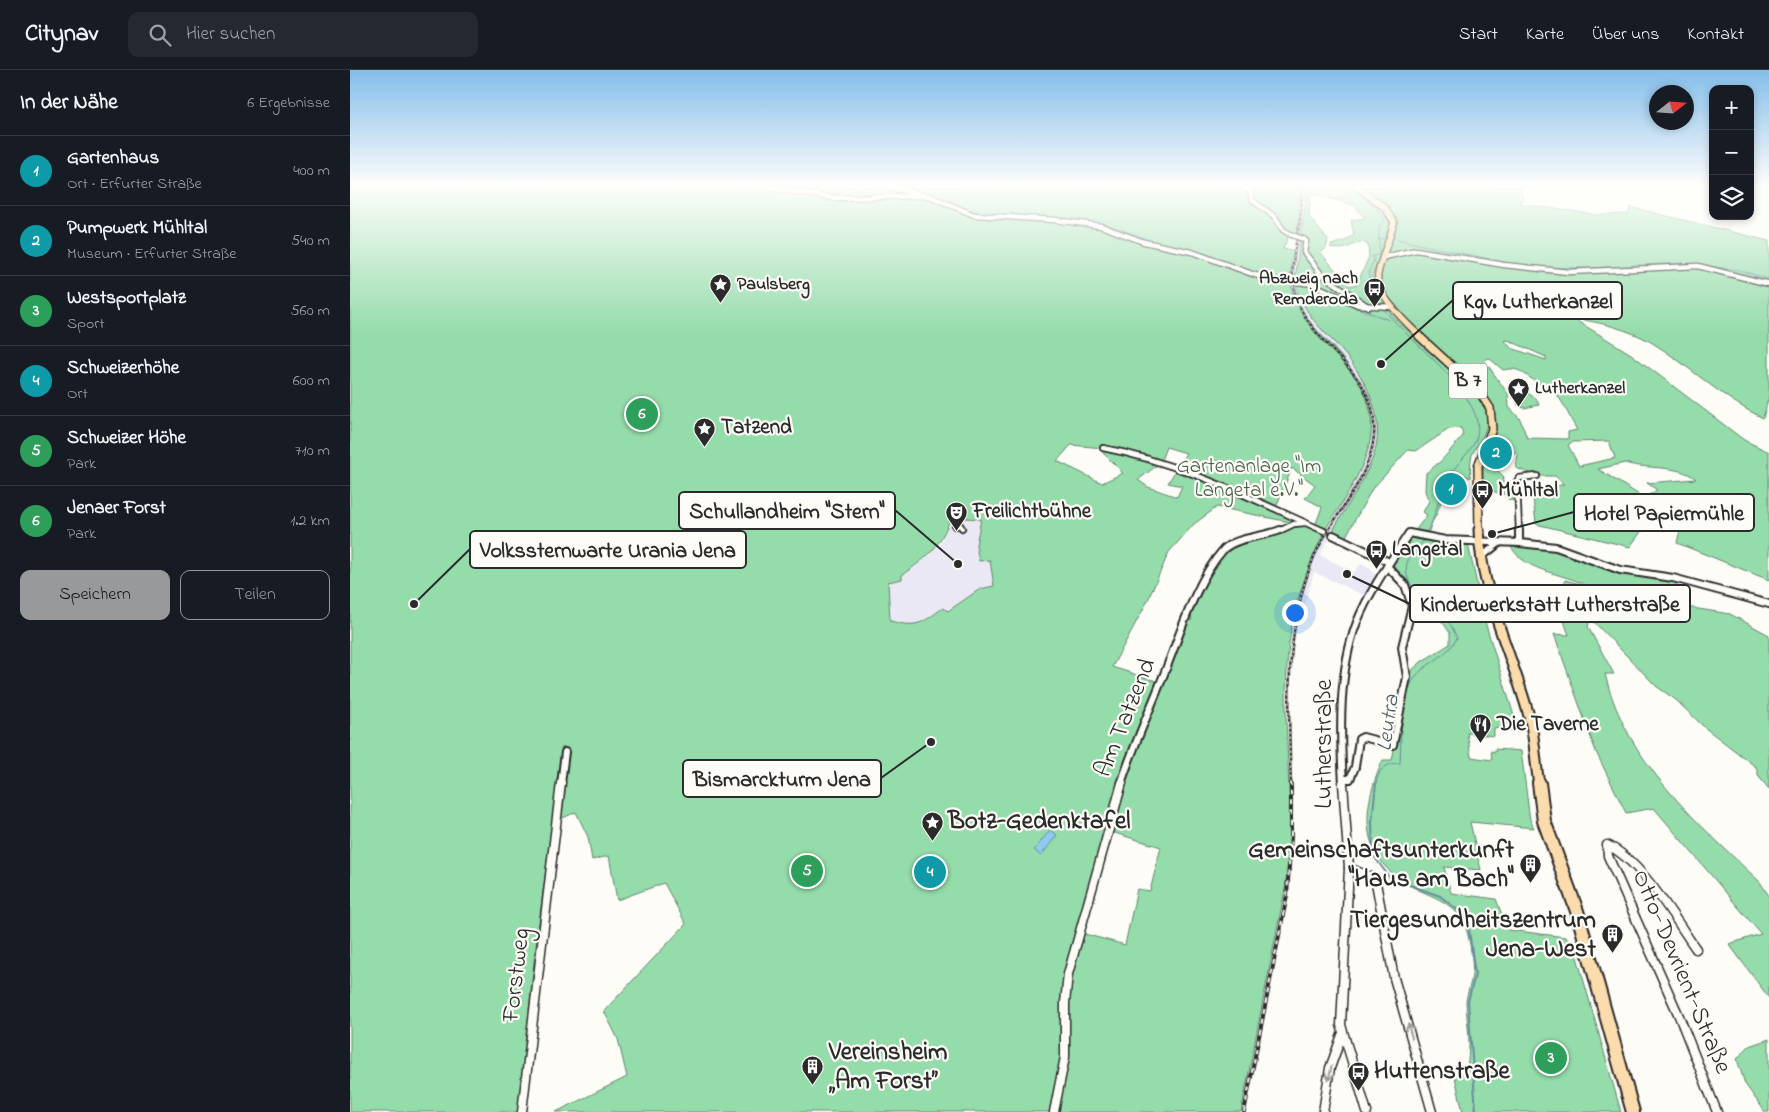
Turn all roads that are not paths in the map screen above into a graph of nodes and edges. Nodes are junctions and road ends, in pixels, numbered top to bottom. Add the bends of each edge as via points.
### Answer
1 (1130, 236) edge
2 (1294, 236) edge
3 (1391, 236) edge
4 (1384, 257) junction
5 (1283, 282) tunnel mouth
6 (1298, 282) tunnel mouth
7 (1769, 284) edge
8 (1368, 307) junction
9 (1389, 308) junction
10 (1104, 448) dead end
11 (1537, 476) dead end
12 (1478, 519) joint
13 (1305, 523) junction
14 (955, 526) dead end
15 (962, 528) dead end
16 (1324, 531) dead end
17 (1333, 535) dead end
18 (1479, 541) junction
19 (1519, 542) junction
20 (1499, 544) junction
21 (1480, 558) junction
22 (1388, 564) junction
23 (1769, 604) edge
24 (565, 752) dead end
25 (1343, 779) junction
26 (1349, 868) junction
27 (1696, 949) dead end
28 (1342, 1035) junction
29 (522, 1112) edge
30 (1054, 1112) edge
31 (1323, 1112) edge
32 (1366, 1112) edge
33 (1432, 1112) edge
34 (1633, 1112) edge
35 (1717, 1112) edge

1 - 5 street
2 - 8 street, bridge via 1306,241 1304,252 1320,272
3 - 4 main road, B 7
4 - 7 street via 1416,250 1568,272 1698,266
4 - 9 main road, B 7 via 1377,279
6 - 8 street via 1312,284
8 - 9 street
9 - 12 main road, B 7 via 1484,397 1490,408 1493,422 1478,466
10 - 13 street via 1176,468 1278,508
11 - 19 street via 1517,480
12 - 18 main road
13 - 16 street
13 - 30 street, Am Tatzend via 1224,549 1204,580 1185,622 1125,772 1095,872 1068,974 1064,1003 1065,1057
14 - 15 street
17 - 22 street
18 - 20 street
18 - 21 main road
18 - 22 street via 1432,539 1409,533
19 - 20 street
19 - 23 street via 1556,547 1613,568 1673,578
20 - 21 street
21 - 34 main road via 1494,613 1529,717 1544,821 1577,911
22 - 25 street, Lutherstraße via 1355,627 1345,665
22 - 25 street via 1412,598 1413,610 1403,642 1402,657 1408,671 1393,745 1363,736 1359,739 1350,779
24 - 29 street, Forstweg
25 - 26 street, Lutherstraße
26 - 28 street, Lutherstraße
33 -> 26 street via 1394,978 1376,883 1372,877
27 - 35 street, Otto-Devrient-Straße via 1639,872 1608,845 1606,848
28 -> 31 street via 1330,1068
28 - 32 street, Lutherstraße

